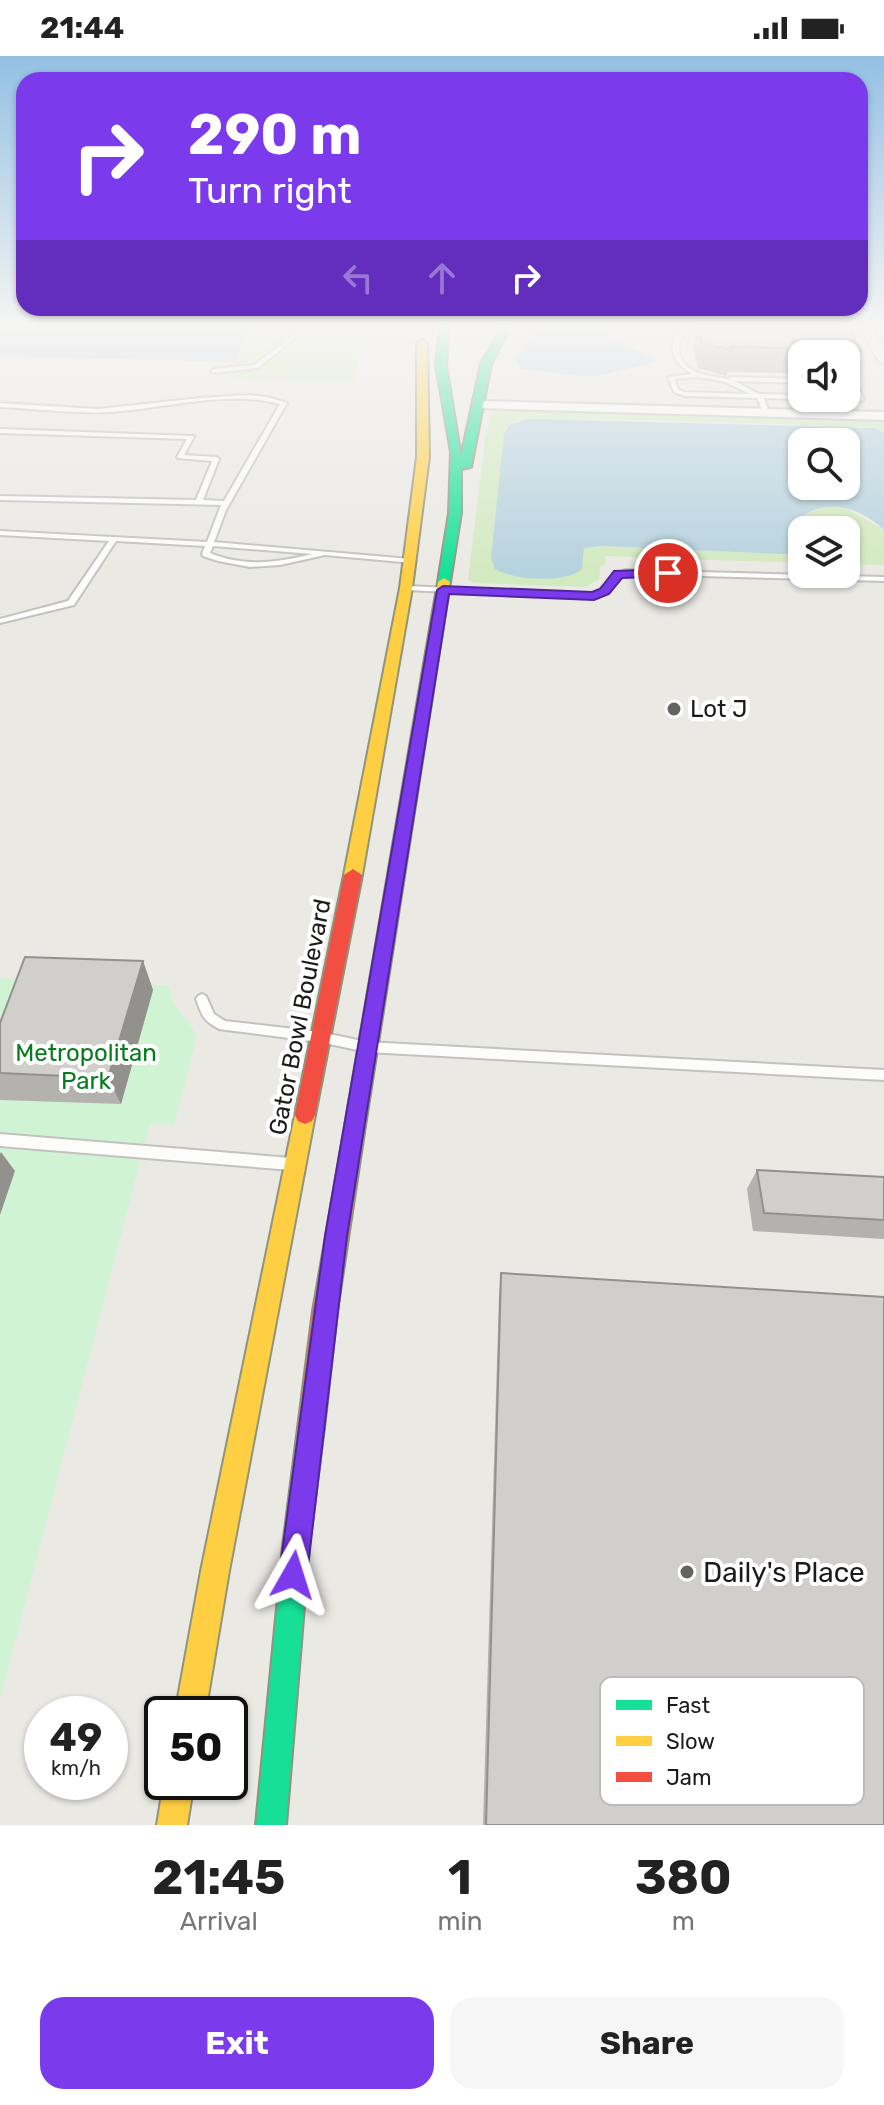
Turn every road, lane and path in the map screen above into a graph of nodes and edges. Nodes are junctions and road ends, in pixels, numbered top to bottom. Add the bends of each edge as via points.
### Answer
1 (280, 410) edge
2 (405, 410) edge
3 (423, 410) edge
4 (449, 410) edge
5 (478, 410) edge
6 (666, 410) edge
7 (766, 412) joint
8 (884, 416) edge
9 (0, 431) edge
10 (421, 487) junction
11 (0, 498) edge
12 (199, 502) junction
13 (226, 503) junction
14 (455, 513) junction
15 (0, 533) edge
16 (113, 540) junction
17 (209, 543) junction
18 (325, 553) junction
19 (410, 561) junction
20 (884, 579) edge
21 (406, 588) junction
22 (443, 590) junction
23 (0, 621) edge
24 (202, 999) dead end
25 (320, 1037) junction
26 (367, 1047) junction
27 (884, 1075) edge
28 (0, 1140) edge
29 (295, 1164) junction
30 (193, 1696) edge
31 (176, 1800) edge
32 (172, 1825) edge
33 (271, 1825) edge

1 - 13 lane
2 - 10 main road
3 - 10 main road, Gator Bowl Boulevard
4 - 14 main road via 456,452
5 - 14 main road
6 - 7 street
7 - 8 street
9 - 12 lane via 191,437 180,457 216,459
10 - 19 main road, Gator Bowl Boulevard
11 - 12 lane
12 - 13 lane
13 - 17 lane
14 - 22 main road
15 - 16 lane
16 - 17 lane
16 - 23 lane via 71,603
17 - 18 lane
17 - 18 lane via 206,554 225,563 289,563
18 - 19 lane
19 - 21 main road, Gator Bowl Boulevard
20 - 22 lane via 625,572 594,596
21 - 22 lane
21 - 25 main road, Gator Bowl Boulevard
22 - 26 main road
24 - 25 lane via 209,1017 223,1026
25 - 26 lane
25 - 29 main road, Gator Bowl Boulevard
26 - 27 lane
26 - 33 main road via 313,1400
28 - 29 lane
29 - 30 main road, Gator Bowl Boulevard
31 - 32 main road

